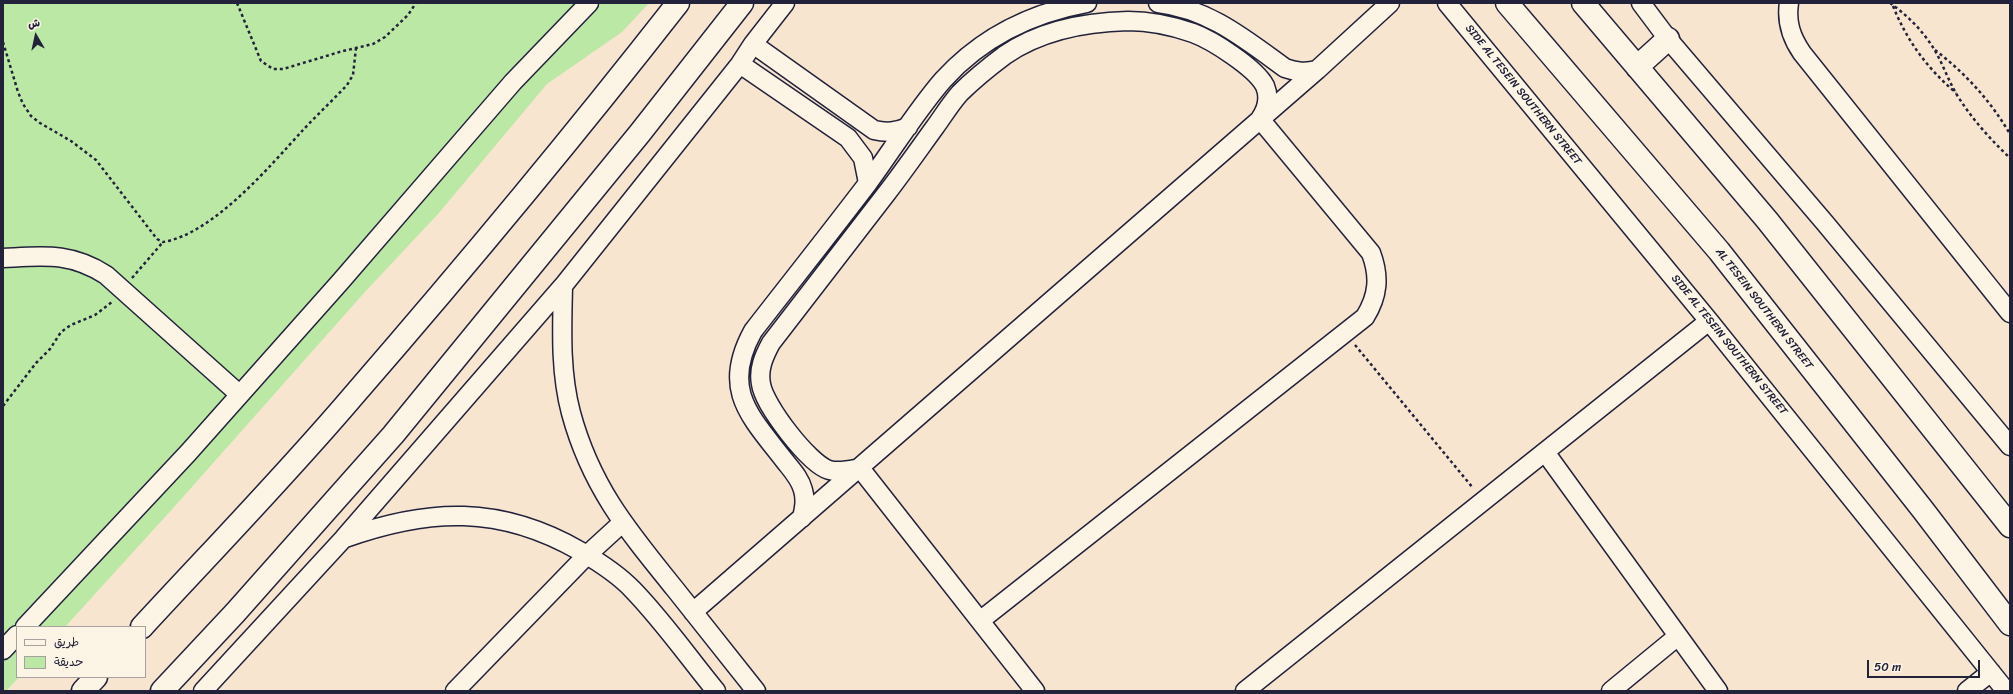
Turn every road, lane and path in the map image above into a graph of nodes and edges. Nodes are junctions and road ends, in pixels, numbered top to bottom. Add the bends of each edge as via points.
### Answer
1 (237, 3) edge
2 (416, 3) edge
3 (589, 3) edge
4 (678, 3) edge
5 (742, 3) edge
6 (785, 3) edge
7 (1087, 3) edge
8 (1158, 3) edge
9 (1390, 3) edge
10 (1447, 3) edge
11 (1507, 3) edge
12 (1583, 3) edge
13 (1641, 3) edge
14 (1789, 3) edge
15 (1890, 3) edge
16 (1893, 5) junction
17 (1668, 39) junction
18 (3, 42) edge
19 (753, 44) junction
20 (356, 48) junction
21 (1934, 49) junction
22 (740, 64) junction
23 (1637, 67) junction
24 (1317, 70) junction
25 (1957, 94) junction
26 (1260, 119) junction
27 (908, 128) junction
28 (2010, 134) edge
29 (2010, 158) edge
30 (868, 183) junction
31 (163, 242) junction
32 (3, 258) edge
33 (563, 286) junction
34 (121, 289) junction
35 (2010, 313) edge
36 (1709, 321) junction
37 (1345, 333) junction
38 (238, 394) junction
39 (3, 406) edge
40 (2010, 446) edge
41 (1545, 452) junction
42 (860, 468) junction
43 (1484, 501) junction
44 (802, 518) junction
45 (622, 523) junction
46 (2010, 526) edge
47 (344, 538) junction
48 (587, 555) junction
49 (694, 612) junction
50 (981, 620) junction
51 (2010, 624) edge
52 (26, 626) edge
53 (143, 626) edge
54 (16, 636) edge
55 (1678, 636) junction
56 (3, 650) edge
57 (1991, 672) junction
58 (95, 678) edge
59 (83, 691) edge
60 (162, 691) edge
61 (204, 691) edge
62 (455, 691) edge
63 (716, 691) edge
64 (756, 691) edge
65 (1035, 691) edge
66 (1245, 691) edge
67 (1611, 691) edge
68 (1718, 691) edge
69 (1967, 691) edge
70 (2006, 691) edge

1 - 20 path via 261,61 273,69 283,69
2 - 20 path via 408,15 385,37 373,44
3 - 38 street via 513,82 341,281
4 - 53 street via 605,96 354,396
5 - 60 street via 640,133 393,435
6 - 19 street
7 - 27 street via 1028,19 997,35 968,56 943,80
8 - 24 street via 1200,13 1221,23 1285,68 1295,72
9 - 24 street
10 - 36 street, SIDE AL TESEIN SOUTHERN STREET
11 - 51 street, AL TESEIN SOUTHERN STREET via 1719,251
12 - 23 street
13 - 17 street
14 - 35 street via 1789,27 1802,53
15 - 16 path
16 - 21 path via 1914,23
16 - 25 path via 1918,55
17 - 23 street
17 - 40 street via 1845,246
18 - 31 path via 18,92 31,116 40,124 71,140 96,160 157,238
19 - 22 street
19 - 27 street via 874,130 886,132
20 - 31 path via 353,75 347,85 262,176 207,222 182,238
21 - 25 path
21 - 28 path via 1979,90
22 - 30 street via 848,138 862,158
22 - 33 street
23 - 46 street via 1767,220
24 - 26 street
25 - 29 path via 1982,129
26 - 37 street via 1371,254 1376,273 1376,293 1372,306 1365,317
26 - 42 street
26 - 42 street via 1266,107 1267,94 1260,79 1211,42 1192,33 1161,25 1130,21 1066,29 1036,39 982,72 959,94 764,355 760,369 764,397 806,453 816,464 830,470
27 - 30 street
30 - 44 street via 753,331 744,348 739,367 739,387 744,406 798,478 804,498
31 - 34 path
32 - 34 street via 50,256 73,259 96,269
33 - 45 street via 563,360 571,412 582,448 597,482
33 - 47 street
34 - 38 street
34 - 39 path via 105,308 61,332
36 - 41 street
36 - 57 street, SIDE AL TESEIN SOUTHERN STREET
37 - 43 path
37 - 50 street
38 - 52 street via 188,453
41 - 43 street
41 - 55 street
42 - 44 street
42 - 50 street
43 - 66 street
44 - 49 street
45 - 48 street
45 - 49 street
47 - 48 street via 409,519 475,516 540,531
47 - 61 street
48 - 62 street
48 - 63 street via 604,565 633,590
49 - 64 street
50 - 65 street
54 - 56 street
55 - 67 street
55 - 68 street
57 - 69 street
57 - 70 street, SIDE AL TESEIN SOUTHERN STREET
58 - 59 street

